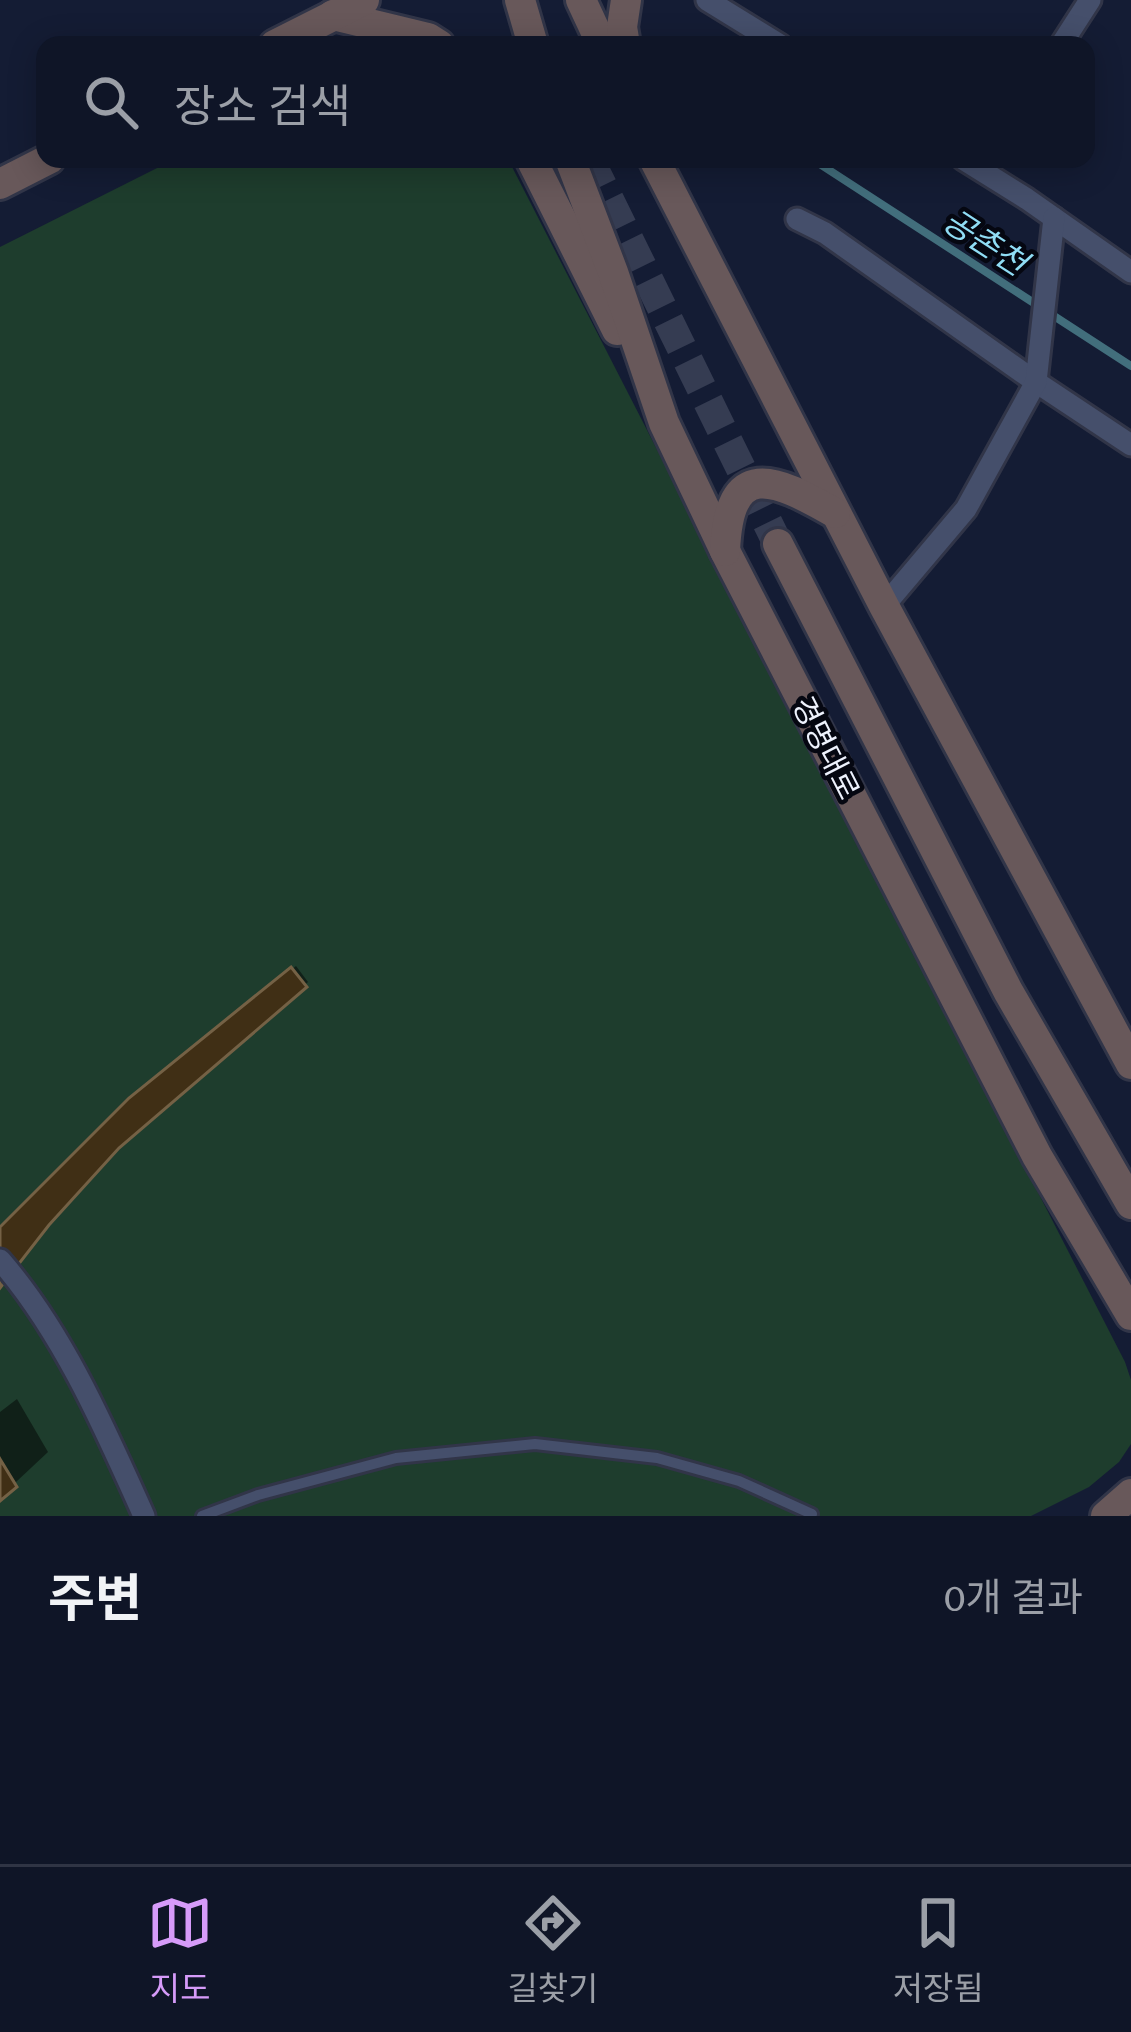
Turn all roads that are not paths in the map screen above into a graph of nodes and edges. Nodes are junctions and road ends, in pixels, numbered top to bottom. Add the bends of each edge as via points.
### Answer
1 (364, 0) edge
2 (520, 0) edge
3 (581, 0) edge
4 (626, 0) edge
5 (707, 0) edge
6 (1090, 0) edge
7 (333, 15) junction
8 (292, 36) edge
9 (420, 36) edge
10 (530, 36) edge
11 (598, 36) edge
12 (624, 36) edge
13 (765, 36) edge
14 (1067, 36) edge
15 (36, 166) edge
16 (536, 168) edge
17 (574, 168) edge
18 (659, 168) edge
19 (977, 168) edge
20 (1007, 168) edge
21 (0, 184) edge
22 (1006, 186) junction
23 (797, 219) dead end
24 (1052, 229) junction
25 (1131, 272) edge
26 (1037, 375) junction
27 (664, 423) junction
28 (1131, 445) edge
29 (836, 513) junction
30 (778, 544) tunnel mouth
31 (724, 550) junction
32 (884, 606) junction
33 (1131, 1064) edge
34 (1131, 1204) edge
35 (0, 1260) edge
36 (1131, 1315) edge
37 (1131, 1494) edge
38 (812, 1514) edge
39 (144, 1516) edge
40 (202, 1516) edge
41 (1106, 1516) edge

1 - 7 main road
2 - 10 main road
3 - 11 main road
4 - 12 main road
5 - 13 street
6 - 14 street
7 - 8 main road
7 - 9 main road
15 - 21 main road
16 - 27 main road
17 - 27 main road, 경명대로
18 - 29 main road
19 - 22 street
20 - 22 street
22 - 24 street
23 - 26 street
24 - 25 street
24 - 26 street
26 - 28 street
26 - 32 street via 966,509
27 - 31 main road, 경명대로
29 - 31 main road via 794,490 752,483 735,497
29 - 32 main road
30 - 34 main road, 경명대로 via 1009,992
31 - 36 main road, 경명대로 via 1037,1156
32 - 33 main road
35 - 39 street via 79,1381
37 - 41 main road
38 - 40 lane via 739,1481 657,1458 535,1444 396,1458

